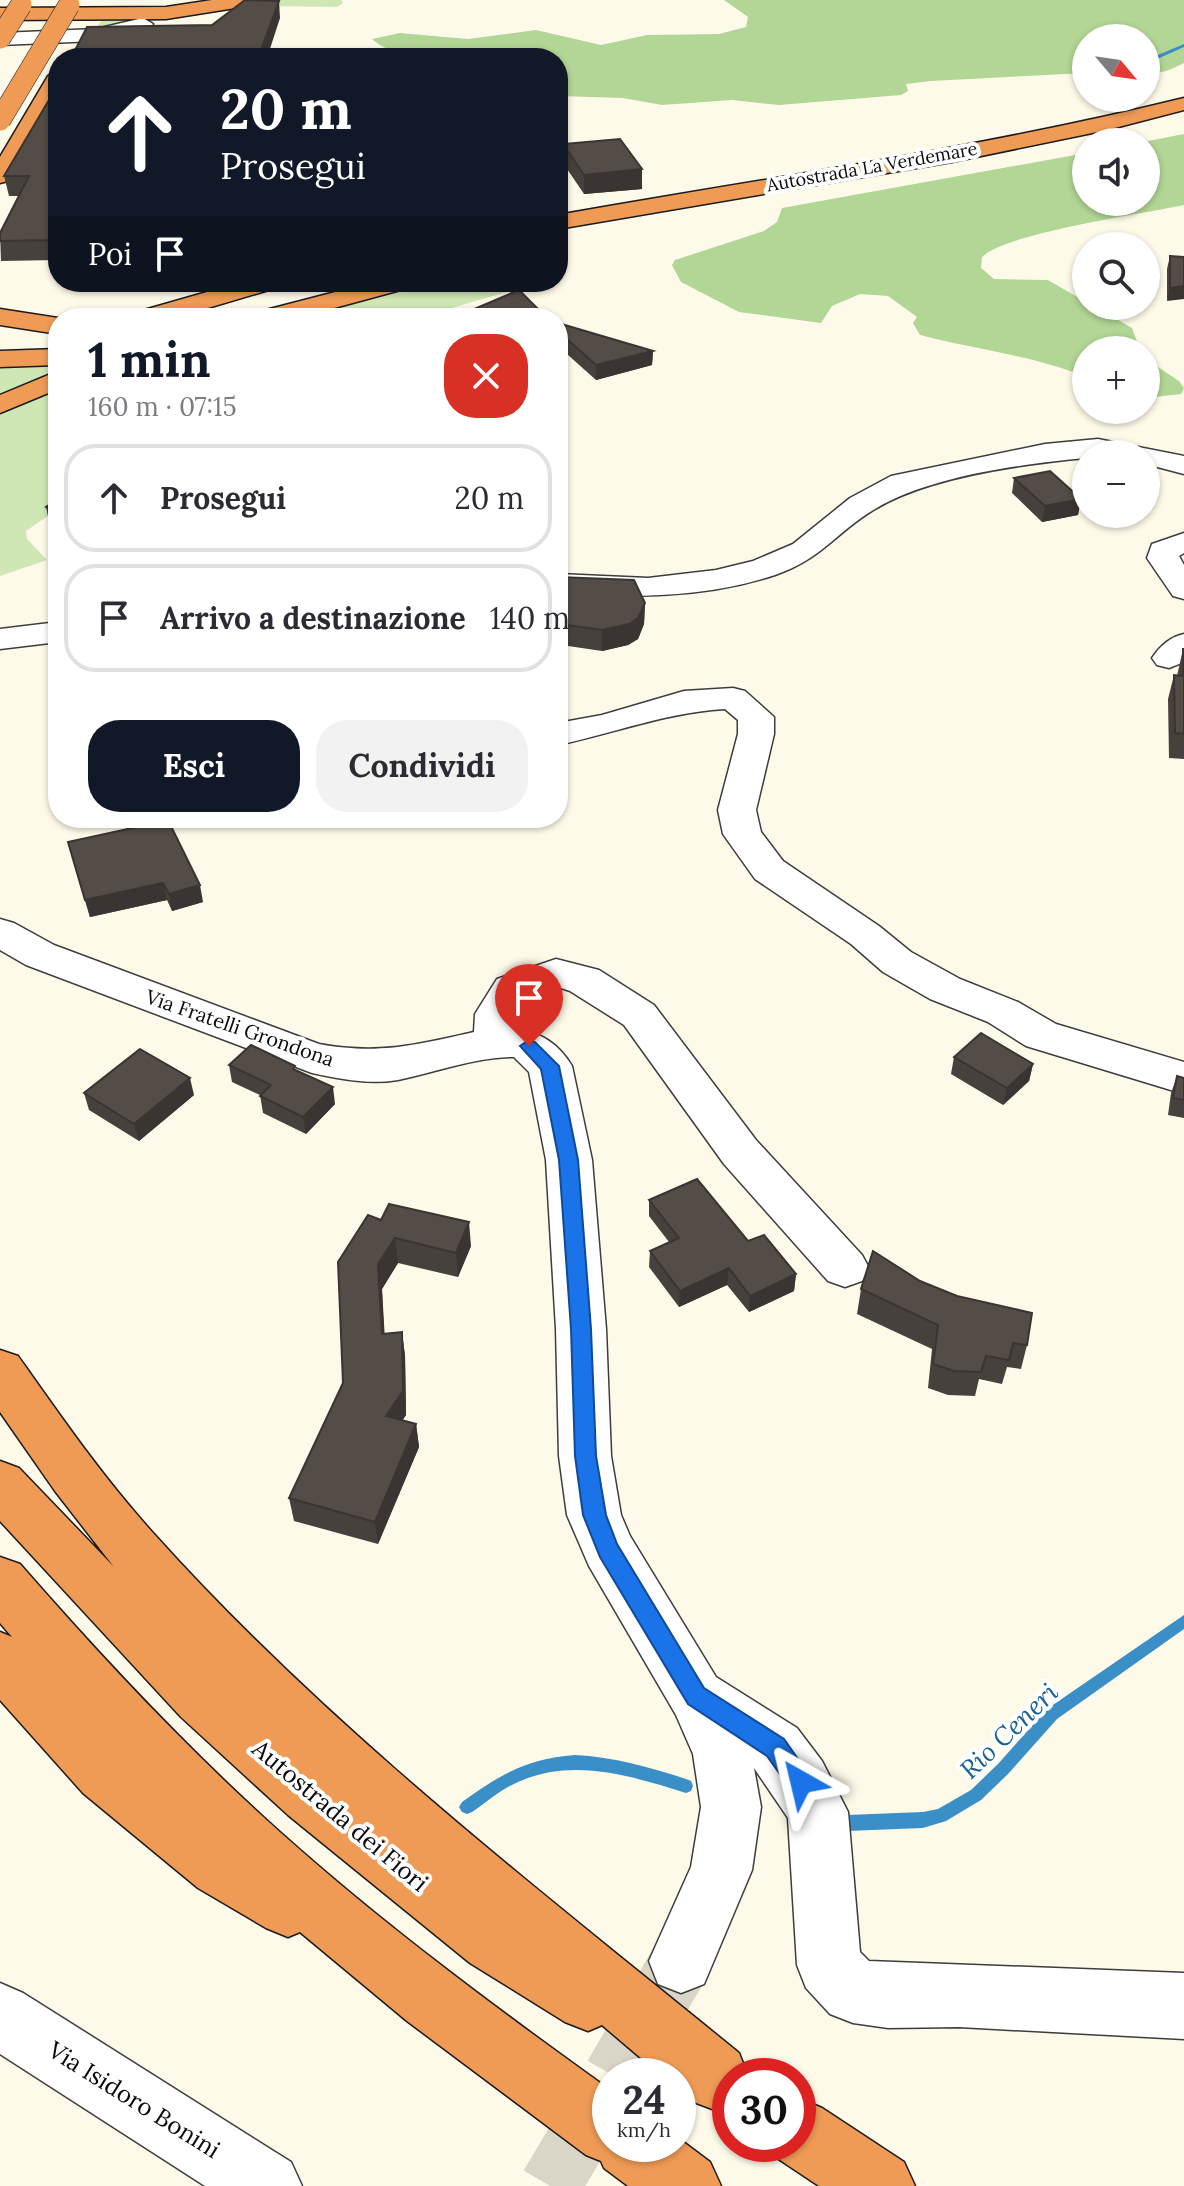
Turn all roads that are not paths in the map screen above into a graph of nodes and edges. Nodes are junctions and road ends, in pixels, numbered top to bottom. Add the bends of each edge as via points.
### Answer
1 (248, 0) edge
2 (60, 2) edge
3 (99, 2) edge
4 (23, 3) edge
5 (0, 14) edge
6 (143, 24) edge
7 (0, 39) edge
8 (74, 48) edge
9 (8, 68) dead end
10 (48, 93) edge
11 (1184, 104) edge
12 (0, 120) edge
13 (1184, 120) edge
14 (1153, 128) edge
15 (1072, 147) edge
16 (0, 176) edge
17 (568, 220) edge
18 (572, 243) dead end
19 (236, 292) edge
20 (276, 292) edge
21 (364, 292) edge
22 (180, 308) edge
23 (232, 308) edge
24 (303, 308) edge
25 (0, 317) edge
26 (48, 324) edge
27 (48, 347) edge
28 (0, 349) edge
29 (48, 357) edge
30 (0, 359) edge
31 (48, 383) edge
32 (0, 405) edge
33 (1072, 450) edge
34 (1160, 459) edge
35 (1184, 465) edge
36 (1184, 542) edge
37 (568, 584) edge
38 (1184, 589) edge
39 (48, 633) edge
40 (0, 639) edge
41 (568, 732) edge
42 (0, 932) edge
43 (495, 1042) junction
44 (1184, 1078) edge
45 (845, 1268) dead end
46 (0, 1371) edge
47 (0, 1484) edge
48 (0, 1582) edge
49 (0, 1659) edge
50 (696, 1696) junction
51 (383, 1961) junction
52 (681, 1961) tunnel mouth
53 (1184, 2006) edge
54 (0, 2016) edge
55 (712, 2073) edge
56 (712, 2075) edge
57 (592, 2118) edge
58 (816, 2144) edge
59 (653, 2162) edge
60 (267, 2186) edge
61 (686, 2186) edge
62 (880, 2186) edge

1 - 5 highway via 166,13
2 - 9 highway
2 - 12 highway, bridge
3 - 8 highway
4 - 7 highway, bridge
6 - 7 street via 96,35
10 - 16 highway
11 - 17 highway, Autostrada La Verdemare via 1076,131
13 - 14 highway
15 - 18 highway, Autostrada La Verdemare
19 - 22 highway
20 - 23 highway
21 - 24 highway
25 - 26 highway
27 - 28 highway
29 - 30 highway
31 - 32 highway
33 - 37 street via 902,482 861,504 804,551 764,568 648,588
34 - 35 street
36 - 38 street via 1163,551
39 - 40 street
41 - 44 street via 684,701 733,698 756,717 737,810 742,834 769,870 897,962 945,989 1003,1012 1041,1035
42 - 43 street, Via Fratelli Grondona via 40,955 312,1058 354,1066 395,1065
43 - 45 street via 496,1014 512,989 556,973 584,980 639,1015 740,1152
43 - 50 street, Via Fratelli Grondona via 529,1046 550,1066 569,1160 585,1456 594,1515 608,1549
46 - 55 highway via 57,1453 152,1570 249,1673 465,1870
47 - 56 highway, Autostrada dei Fiori via 201,1698 309,1794 492,1941
48 - 51 highway via 70,1663 258,1855
49 - 51 highway via 104,1772 220,1866
50 - 52 street, Via Fratelli Grondona via 722,1753 731,1807 721,1870
50 - 53 street via 776,1748 818,1812 829,1965 853,1991
51 - 57 highway
54 - 60 street, Via Isidoro Bonini
58 - 62 highway
59 - 61 highway

